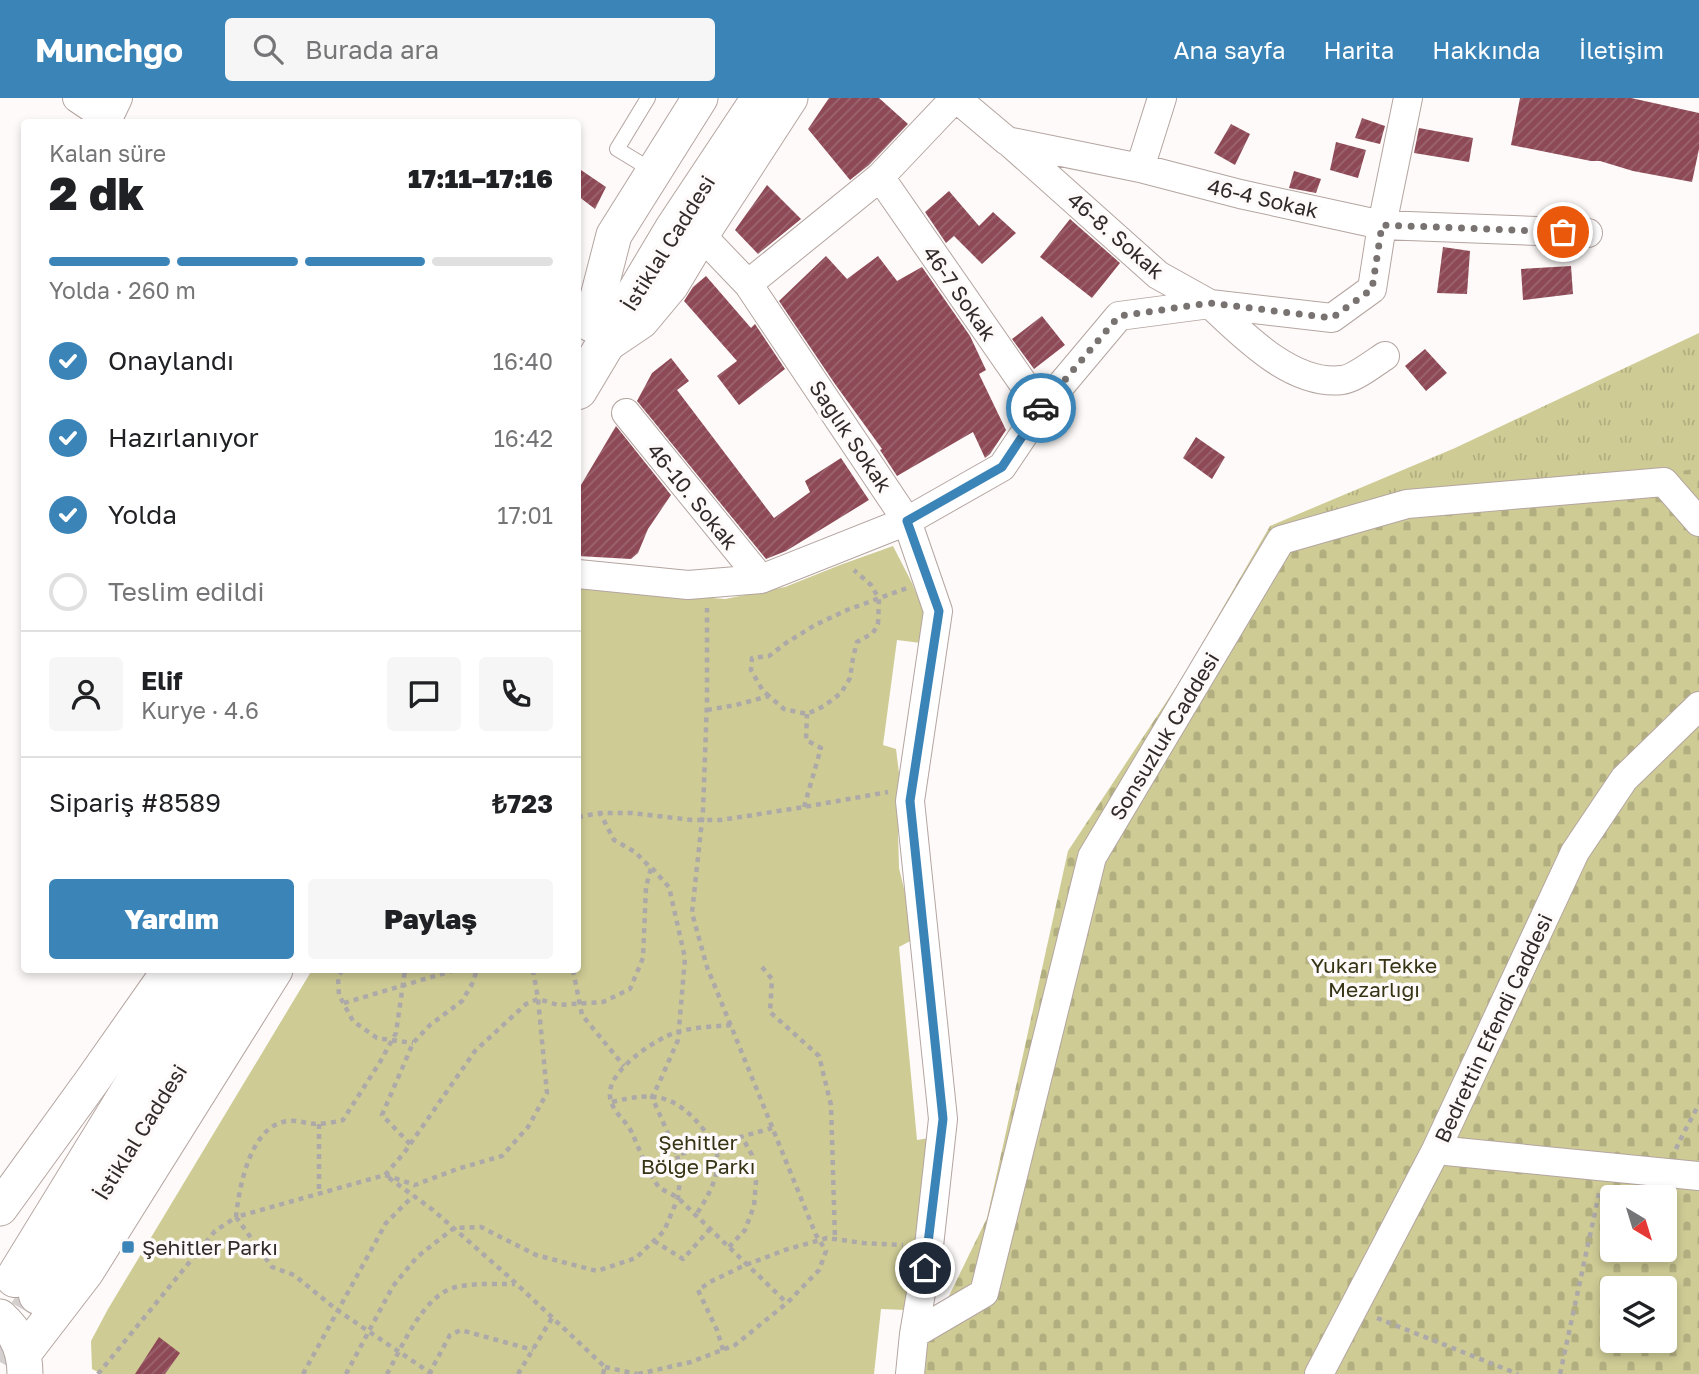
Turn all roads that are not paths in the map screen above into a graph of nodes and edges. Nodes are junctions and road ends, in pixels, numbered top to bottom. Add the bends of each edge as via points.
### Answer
1 (77, 98) edge
2 (648, 98) edge
3 (700, 98) edge
4 (733, 98) edge
5 (761, 98) edge
6 (790, 98) edge
7 (956, 98) edge
8 (1162, 98) edge
9 (1408, 98) edge
10 (113, 108) edge
11 (1007, 141) junction
12 (1140, 168) junction
13 (655, 171) junction
14 (880, 177) junction
15 (1382, 225) junction
16 (1588, 233) dead end
17 (701, 235) junction
18 (748, 284) junction
19 (1210, 303) junction
20 (591, 338) edge
21 (1385, 356) dead end
22 (581, 378) edge
23 (1041, 409) junction
24 (626, 413) dead end
25 (907, 521) junction
26 (1699, 522) edge
27 (581, 575) edge
28 (761, 579) junction
29 (1699, 706) edge
30 (168, 973) edge
31 (202, 973) edge
32 (240, 973) edge
33 (273, 973) edge
34 (1436, 1150) junction
35 (1685, 1175) edge
36 (1, 1205) edge
37 (0, 1317) edge
38 (914, 1334) junction
39 (27, 1368) edge
40 (910, 1374) edge
41 (1319, 1374) edge

1 - 10 street
2 - 13 lane via 617,149
3 - 13 street
4 - 20 main road, İstiklal Caddesi
5 - 20 main road, İstiklal Caddesi via 674,229
6 - 17 street
7 - 11 street, 46-4 Sokak
7 - 14 street
8 - 12 street
9 - 15 street, 46-8. Sokak
11 - 12 street, 46-4 Sokak
11 - 19 street, 46-8. Sokak via 1158,275
12 - 15 street, 46-4 Sokak
13 - 20 street via 614,235
14 - 18 street
14 - 23 street, 46-7 Sokak
15 - 16 street, 46-4 Sokak
15 - 19 street, 46-8. Sokak via 1372,289 1332,318
17 - 18 street, Sağlık Sokak
17 - 20 street via 671,285 641,321
18 - 25 street, Sağlık Sokak
19 - 21 street via 1250,342 1288,368 1321,380 1345,380
19 - 23 street via 1119,316
20 - 22 main road, İstiklal Caddesi
23 - 25 street via 1002,467
24 - 28 street, 46-10. Sokak
25 - 28 street
25 - 38 street, Sağlık Sokak via 939,611 910,801 943,1119
26 - 38 street, Sonsuzluk Caddesi via 1664,482 1407,504 1281,540 1092,857 984,1293
27 - 28 street via 688,585
29 - 34 street, Bedrettin Efendi Caddesi via 1624,779 1574,852
30 - 36 street
31 - 32 main road, İstiklal Caddesi via 26,1287
33 - 39 street
34 - 35 street
34 - 41 street, Bedrettin Efendi Caddesi
37 - 39 street via 13,1332
38 - 40 street, Sağlık Sokak

